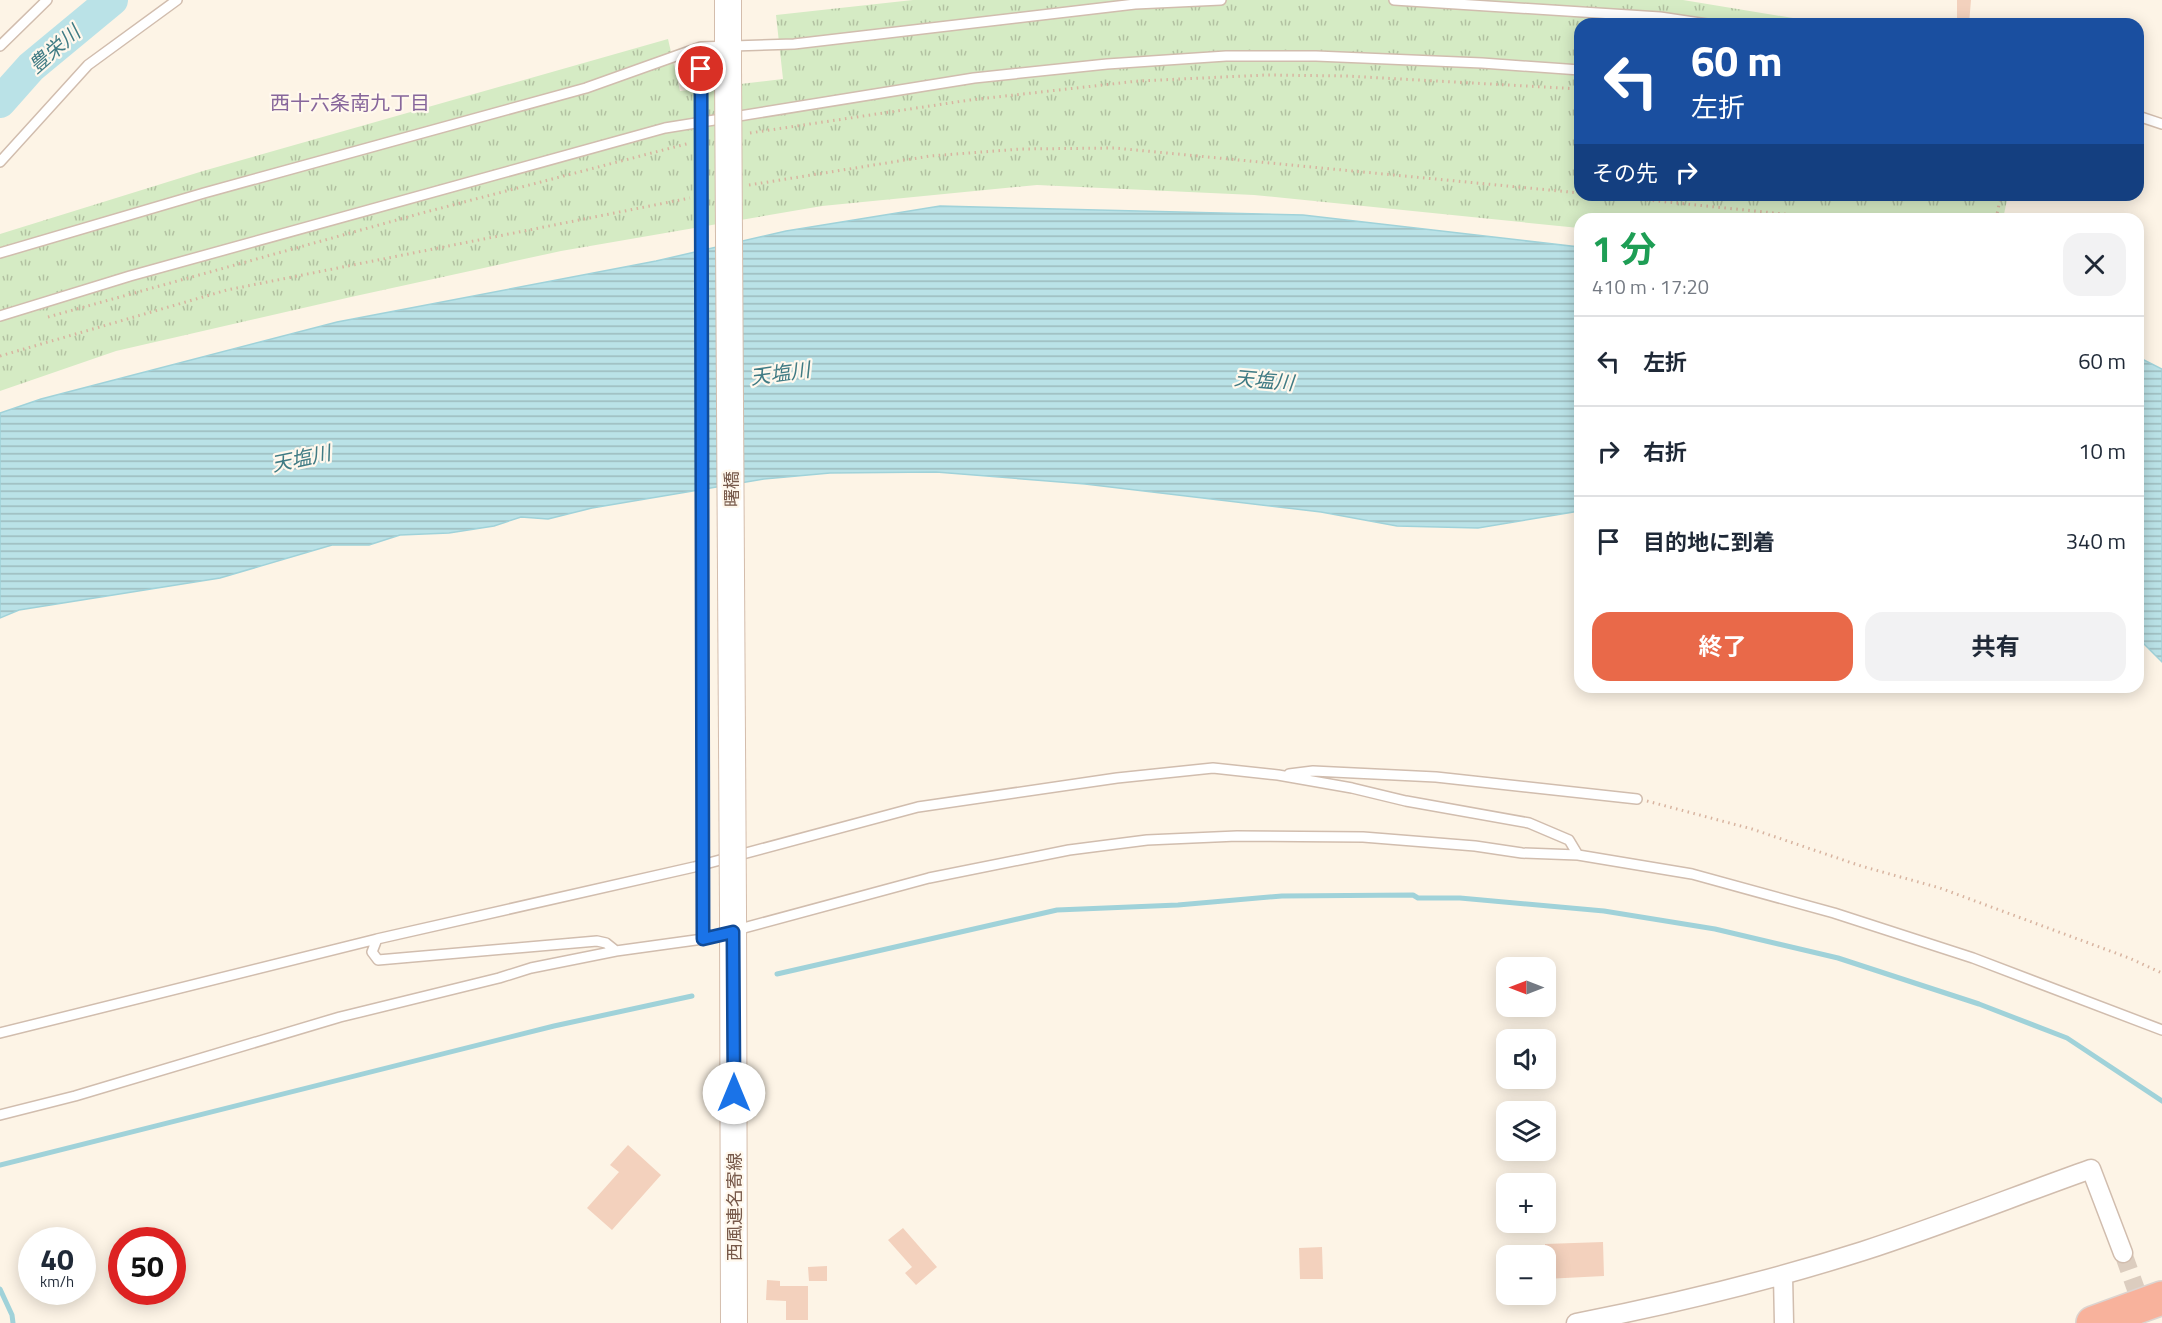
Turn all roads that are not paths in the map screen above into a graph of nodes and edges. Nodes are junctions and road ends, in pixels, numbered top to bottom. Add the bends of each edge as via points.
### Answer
1 (47, 0) edge
2 (177, 0) edge
3 (728, 0) edge
4 (1221, 0) edge
5 (1394, 0) edge
6 (1663, 18) edge
7 (0, 46) edge
8 (701, 46) junction
9 (728, 56) junction
10 (1574, 70) edge
11 (2144, 118) edge
12 (2162, 124) edge
13 (0, 162) edge
14 (0, 253) edge
15 (0, 316) edge
16 (1278, 775) junction
17 (1637, 798) road end
18 (1578, 855) junction
19 (733, 921) junction
20 (377, 939) junction
21 (703, 939) junction
22 (616, 951) junction
23 (2162, 1029) edge
24 (0, 1033) edge
25 (0, 1114) edge
26 (2123, 1253) tunnel mouth
27 (1784, 1275) junction
28 (2162, 1298) edge
29 (734, 1323) edge
30 (1576, 1323) edge
31 (1784, 1323) edge
32 (2093, 1323) edge

1 - 7 lane
2 - 13 lane via 88,65
3 - 9 main road
4 - 9 lane via 1135,4 794,44
5 - 6 lane
8 - 9 lane
8 - 14 lane via 586,88
8 - 21 lane, bridge
9 - 19 main road, 曙橋, bridge
10 - 15 lane via 1470,62 1226,56 963,80 665,128 130,276
11 - 12 lane
16 - 17 lane via 1313,771 1436,777
16 - 18 lane via 1529,824 1569,840
16 - 20 lane via 1213,768 918,807 694,867
18 - 19 lane via 1363,837 1147,840 1069,850
18 - 23 lane via 1692,874 1834,913 1972,958
19 - 21 lane
19 - 29 main road, 西風連名寄線
20 - 22 lane via 372,952 378,960 589,941 606,943
20 - 24 lane
21 - 22 lane
22 - 25 lane via 531,968 340,1017 75,1096
26 - 27 street via 2091,1169
27 - 30 street
27 - 31 street
28 - 32 highway

